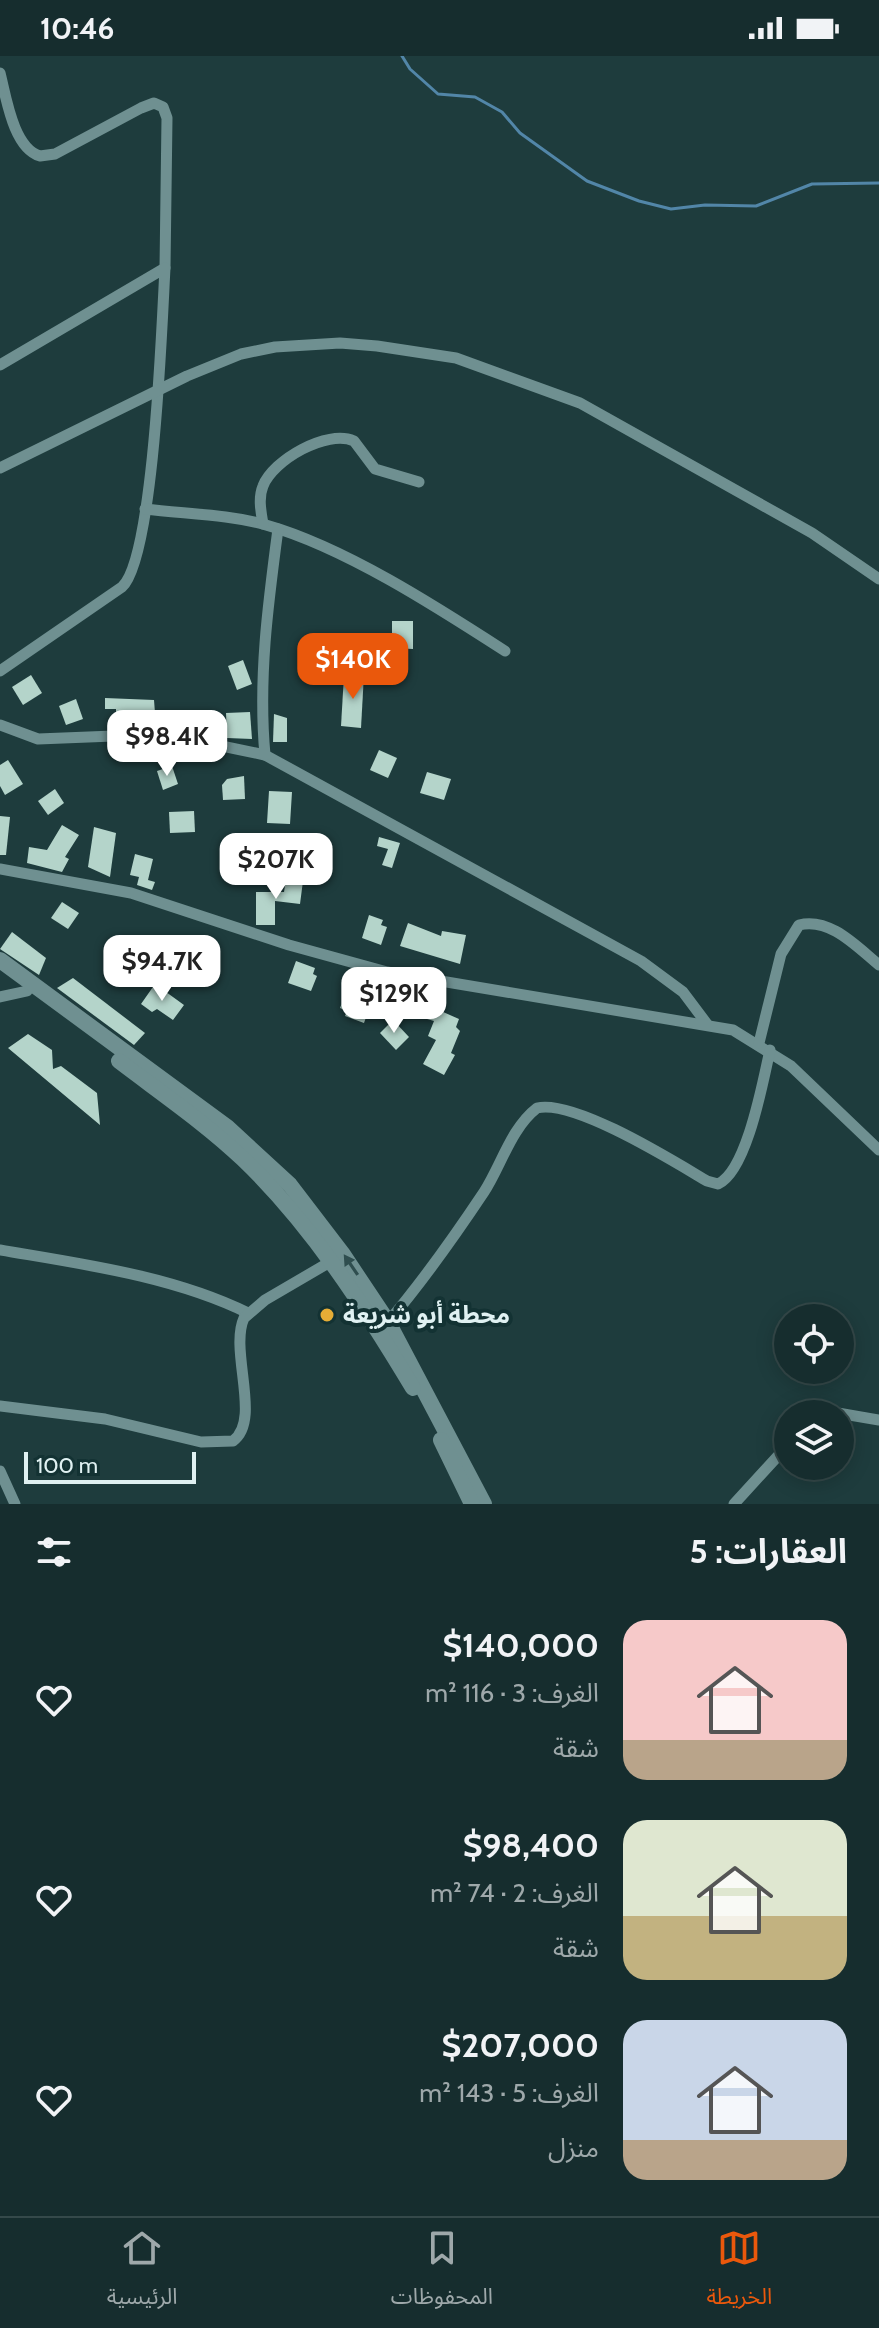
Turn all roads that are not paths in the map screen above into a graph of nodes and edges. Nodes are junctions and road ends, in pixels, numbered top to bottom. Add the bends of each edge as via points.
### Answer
1 (0, 73) edge
2 (2, 95) edge
3 (165, 268) junction
4 (0, 365) edge
5 (157, 392) junction
6 (0, 468) edge
7 (419, 482) dead end
8 (145, 509) junction
9 (263, 524) junction
10 (278, 529) junction
11 (879, 579) edge
12 (505, 651) dead end
13 (0, 671) edge
14 (0, 725) edge
15 (265, 755) junction
16 (0, 869) edge
17 (0, 960) edge
18 (879, 965) edge
19 (0, 972) edge
20 (27, 991) junction
21 (0, 997) edge
22 (707, 1024) junction
23 (759, 1043) junction
24 (770, 1050) junction
25 (879, 1150) edge
26 (0, 1250) edge
27 (330, 1262) junction
28 (248, 1313) junction
29 (388, 1322) junction
30 (0, 1406) edge
31 (854, 1416) edge
32 (879, 1420) edge
33 (774, 1460) edge
34 (0, 1471) edge
35 (15, 1504) edge
36 (472, 1504) edge
37 (484, 1504) edge
38 (734, 1504) edge

1 - 2 street
2 - 3 street via 25,146 40,156 55,154 141,108 154,103 163,107
3 - 4 street
3 - 5 street
5 - 6 street
5 - 8 street
5 - 11 street via 216,363 275,347 340,343 456,358 609,417 812,533
7 - 9 street via 375,469 354,441 332,439 291,457 268,477 260,499
8 - 9 street
8 - 13 street via 129,581
9 - 10 street
10 - 12 street via 371,571
10 - 15 street via 262,702
14 - 15 street via 38,739 164,734
15 - 22 street via 641,961 683,992
16 - 22 street via 131,893 387,972
29 -> 17 main road via 325,1229 258,1152
18 - 23 street via 834,931 820,924 799,925 781,954
19 - 20 main road
20 - 21 street
20 - 27 main road via 238,1154 281,1198
22 - 23 street
23 - 24 street
24 - 25 street
24 - 29 street via 743,1148 718,1184 619,1132 564,1109 537,1108 444,1251
26 - 28 street via 151,1280
27 - 28 street
27 - 36 main road via 421,1402
28 - 30 street via 240,1339 245,1423 233,1441 201,1442 105,1419
29 - 37 main road
31 - 32 street
33 - 38 street
34 - 35 street

